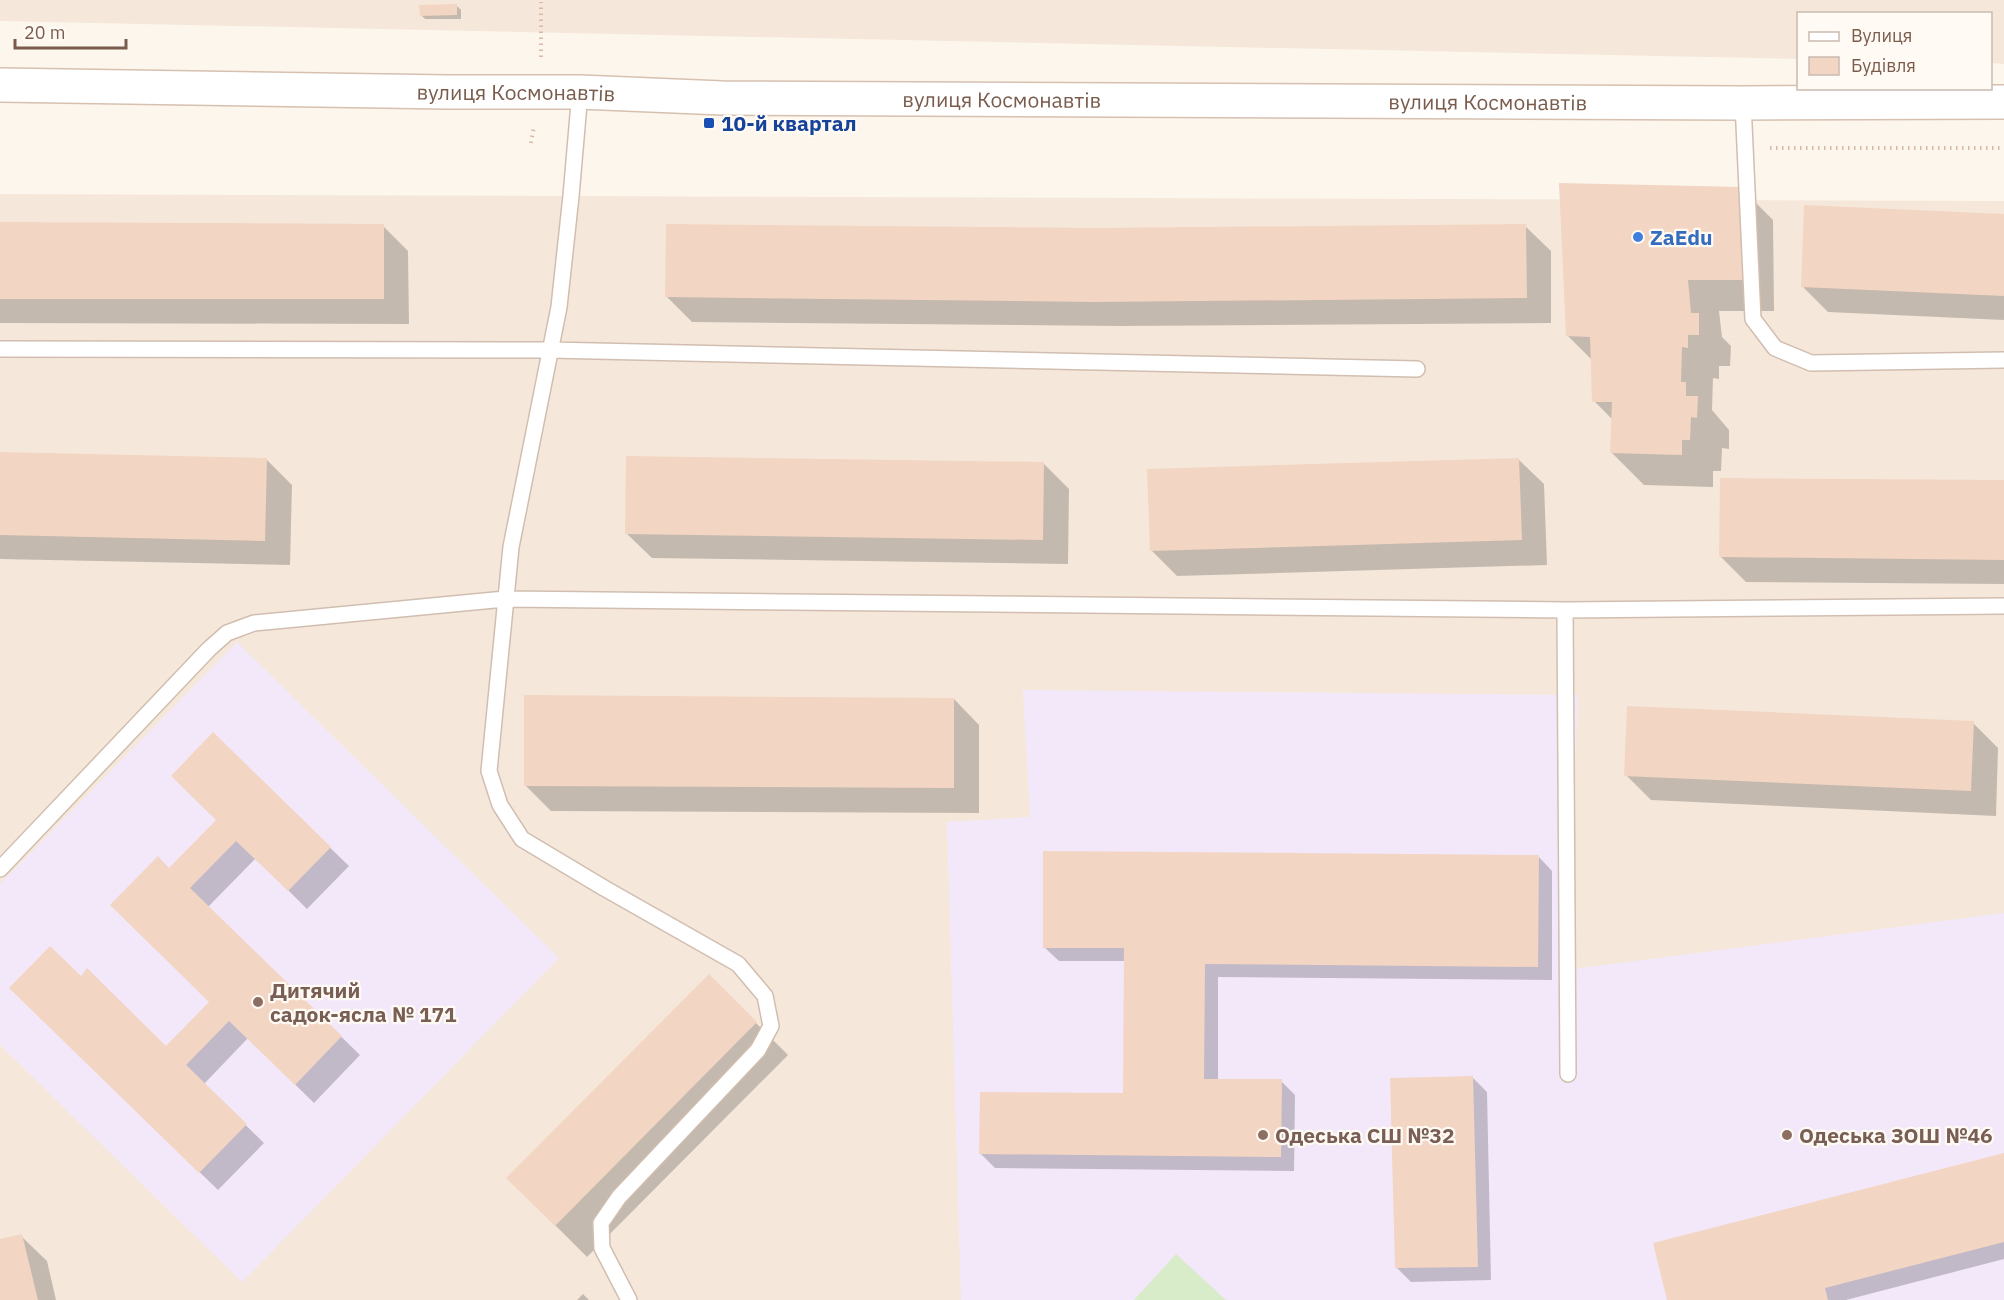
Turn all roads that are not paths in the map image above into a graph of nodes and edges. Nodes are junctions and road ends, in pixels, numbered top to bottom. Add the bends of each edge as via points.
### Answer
1 (0, 85) edge
2 (580, 92) junction
3 (2004, 102) edge
4 (1743, 103) junction
5 (0, 349) edge
6 (550, 350) junction
7 (2004, 360) edge
8 (1416, 369) dead end
9 (505, 599) junction
10 (2004, 606) edge
11 (1565, 610) junction
12 (0, 869) edge
13 (1568, 1074) dead end
14 (629, 1300) edge

1 - 2 main road, вулиця Космонавтів
2 - 4 main road, вулиця Космонавтів via 734,98
2 - 6 lane via 559,307
3 - 4 main road, вулиця Космонавтів
4 - 7 lane via 1754,320 1775,348 1811,363
5 - 6 lane
6 - 8 lane
6 - 9 lane via 511,548
9 - 11 lane
9 - 12 lane via 254,623 227,633
9 - 14 lane via 489,771 500,805 522,839 738,964 765,996 771,1026 758,1050 619,1197 601,1223 602,1248
10 - 11 lane
11 - 13 lane

